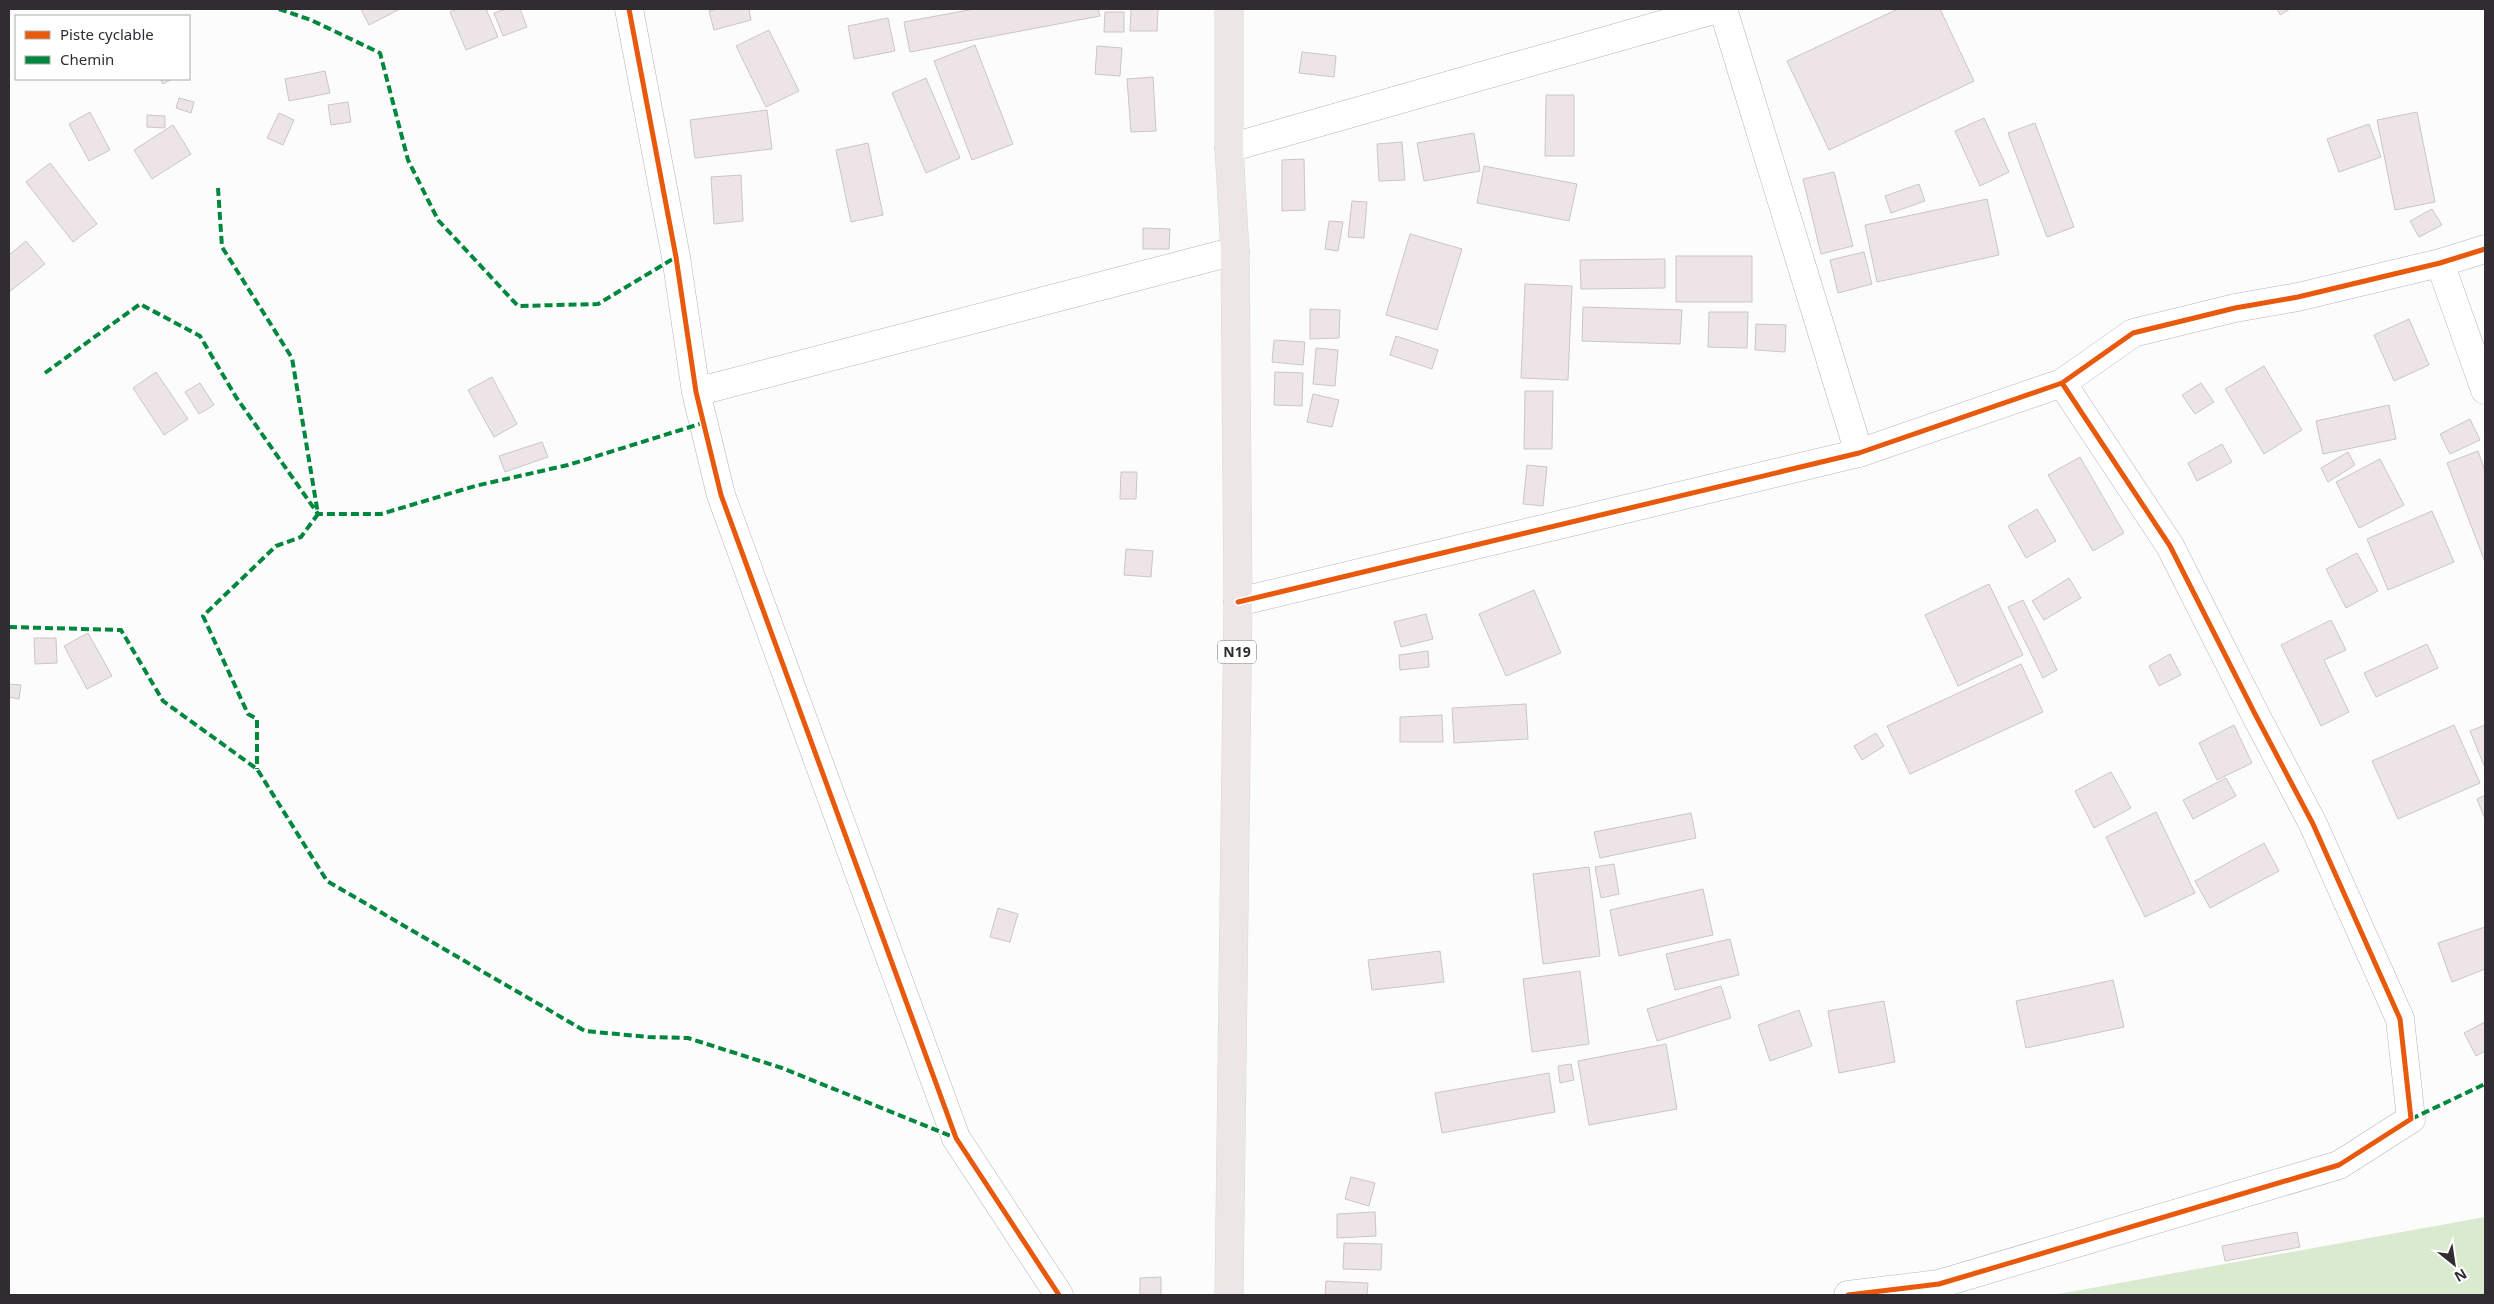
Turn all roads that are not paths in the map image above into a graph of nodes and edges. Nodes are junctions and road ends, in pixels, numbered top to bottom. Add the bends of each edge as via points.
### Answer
1 (629, 9) edge
2 (1229, 9) edge
3 (1717, 9) edge
4 (1723, 9) edge
5 (1228, 148) junction
6 (2485, 249) edge
7 (1235, 251) junction
8 (2440, 263) junction
9 (2062, 383) junction
10 (2485, 390) edge
11 (696, 392) junction
12 (1859, 453) junction
13 (1238, 602) junction
14 (1059, 1295) edge
15 (1229, 1295) edge
16 (1848, 1295) edge

1 - 11 street via 676,257
2 - 5 main road, N19
3 - 5 street
4 - 12 street
5 - 7 main road, N19
6 - 8 street
7 - 11 street
7 - 13 main road, N19
8 - 9 street via 2133,333
8 - 10 street
9 - 12 street
9 - 16 street via 2170,546 2313,824 2400,1019 2411,1119 2339,1165 1939,1284
11 - 14 street via 721,495 956,1138
12 - 13 street
13 - 15 main road, N19

